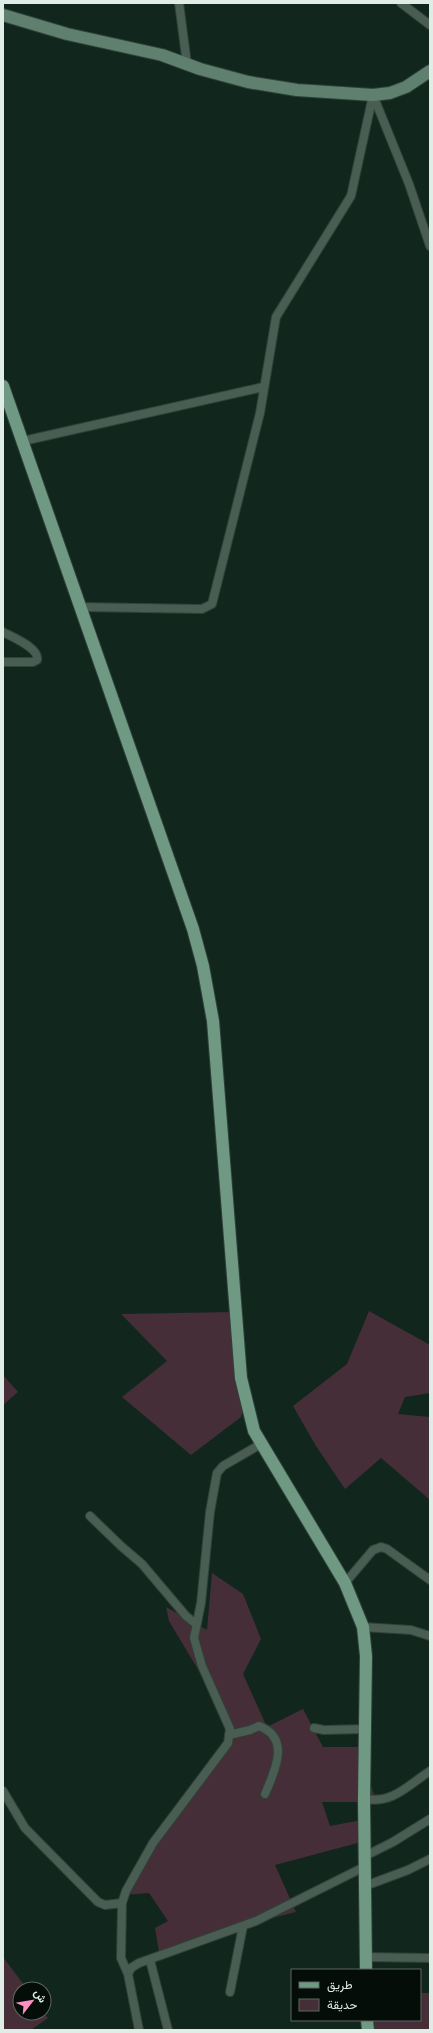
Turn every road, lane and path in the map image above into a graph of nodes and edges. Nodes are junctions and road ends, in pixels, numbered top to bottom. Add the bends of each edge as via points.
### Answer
1 (180, 3) edge
2 (401, 3) edge
3 (3, 16) edge
4 (430, 25) edge
5 (187, 64) junction
6 (430, 71) edge
7 (373, 95) junction
8 (430, 246) edge
9 (3, 386) edge
10 (263, 387) junction
11 (23, 441) junction
12 (80, 607) junction
13 (3, 632) edge
14 (3, 662) edge
15 (261, 1444) junction
16 (90, 1516) dead end
17 (430, 1580) edge
18 (345, 1583) junction
19 (196, 1624) junction
20 (363, 1627) junction
21 (430, 1636) edge
22 (314, 1728) dead end
23 (366, 1729) junction
24 (229, 1735) junction
25 (430, 1771) edge
26 (3, 1791) edge
27 (265, 1794) dead end
28 (364, 1799) junction
29 (430, 1819) edge
30 (430, 1859) edge
31 (366, 1861) junction
32 (365, 1886) junction
33 (122, 1903) junction
34 (243, 1926) junction
35 (365, 1957) junction
36 (430, 1958) edge
37 (150, 1960) junction
38 (366, 1969) edge
39 (128, 1974) junction
40 (230, 1992) dead end
41 (139, 2030) edge
42 (168, 2030) edge

1 - 5 street
2 - 4 street
3 - 5 street via 67,34 136,48
5 - 7 street via 248,82 296,90
6 - 7 street via 397,91
7 - 8 street via 409,184
7 - 10 street via 352,196 276,317
9 - 11 main road
10 - 11 street
10 - 12 street via 260,413 212,604 202,610
11 - 12 main road
12 - 15 main road via 193,930 205,974 213,1021 241,1378 254,1430
13 - 14 street via 29,646 38,657 33,662
15 - 18 main road
15 - 19 street via 223,1466 217,1473
16 - 19 street via 142,1564 186,1616
17 - 18 street via 381,1547 373,1550
18 - 20 main road
19 - 24 street via 196,1647 212,1691 228,1722
20 - 21 street via 411,1630
20 - 23 main road via 366,1656
22 - 23 street
23 - 28 main road
24 - 27 street via 259,1726 268,1729 276,1738 277,1758
24 - 33 street via 223,1751 153,1843
25 - 28 street via 387,1799
26 - 33 street via 25,1828 98,1902
28 - 31 main road
29 - 31 street
30 - 32 street
31 - 32 main road
31 - 34 street
32 - 35 main road
33 - 39 street via 121,1958
34 - 37 street
34 - 40 street
35 - 36 street
35 - 38 main road
37 - 39 street via 133,1966
37 - 42 street
39 - 41 street

